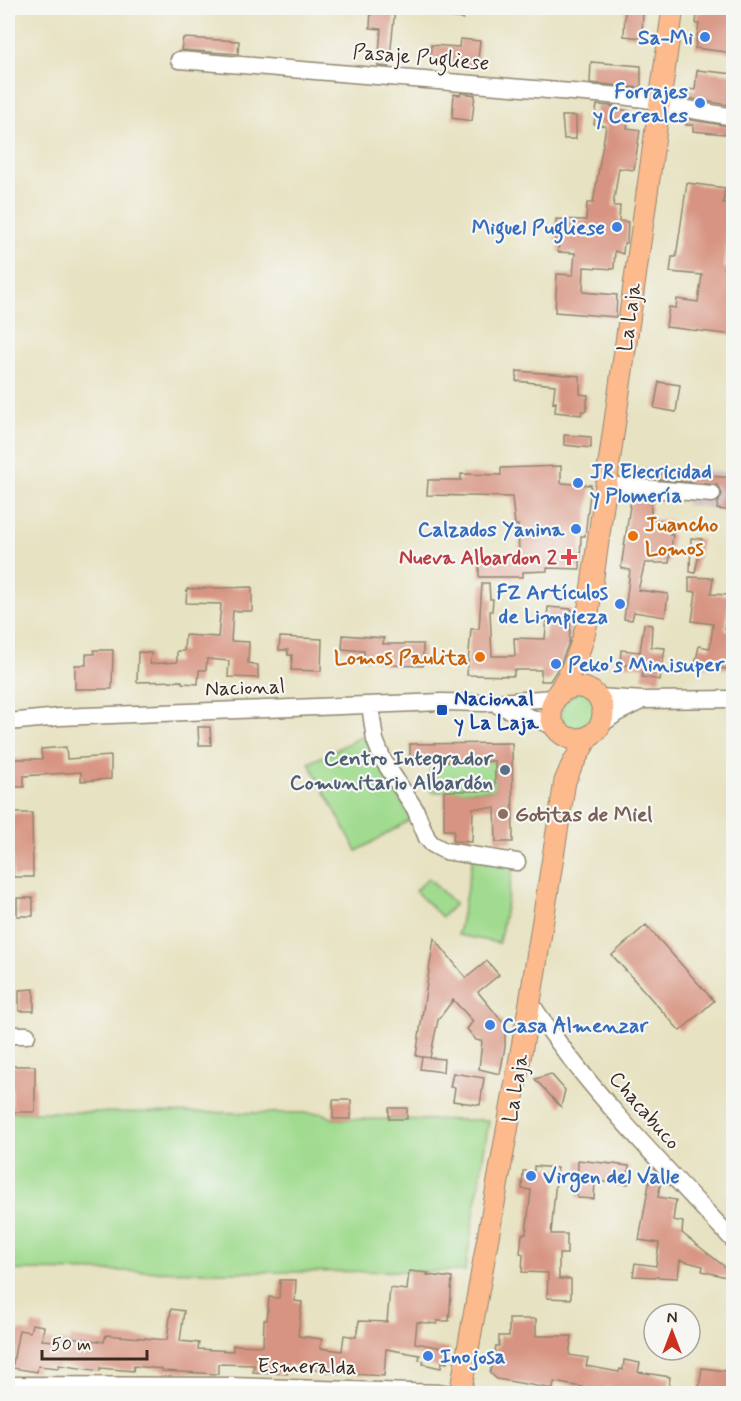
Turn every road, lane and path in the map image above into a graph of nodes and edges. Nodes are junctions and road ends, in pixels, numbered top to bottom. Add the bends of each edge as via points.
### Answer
1 (673, 8) edge
2 (179, 60) dead end
3 (659, 103) junction
4 (734, 117) edge
5 (606, 485) junction
6 (712, 494) dead end
7 (586, 627) junction
8 (596, 695) junction
9 (556, 696) junction
10 (734, 699) edge
11 (643, 700) junction
12 (484, 703) junction
13 (370, 705) junction
14 (8, 722) edge
15 (556, 729) junction
16 (594, 732) junction
17 (565, 781) junction
18 (517, 862) dead end
19 (530, 1002) junction
20 (8, 1035) edge
21 (27, 1035) dead end
22 (734, 1241) edge
23 (8, 1385) edge
24 (222, 1390) edge
25 (463, 1393) edge

1 - 3 main road, La Laja
2 - 3 street, Pasaje Pugliese via 621,96
3 - 4 street, Pasaje Pugliese
3 - 5 main road, La Laja
5 - 6 street
5 - 7 main road, La Laja
7 - 8 main road, La Laja via 589,676
7 - 9 main road, La Laja via 570,676
8 - 9 main road via 583,687 569,687
8 - 11 street
8 - 16 main road via 603,717
9 - 12 street, Nacional
9 - 15 main road via 550,712
10 - 11 street
11 - 16 street via 617,713
12 - 13 street, Nacional
12 - 15 street, Nacional via 507,707
13 - 14 street, Nacional
13 - 18 street via 375,740 383,760 415,809 426,838 445,851
15 - 16 main road via 577,739
15 - 17 main road, La Laja
16 - 17 main road, La Laja
17 - 19 main road, La Laja
19 - 22 street, Chacabuco via 565,1052
19 - 25 main road, La Laja
20 - 21 street
23 - 24 street, Esmeralda
24 - 25 street, Esmeralda

